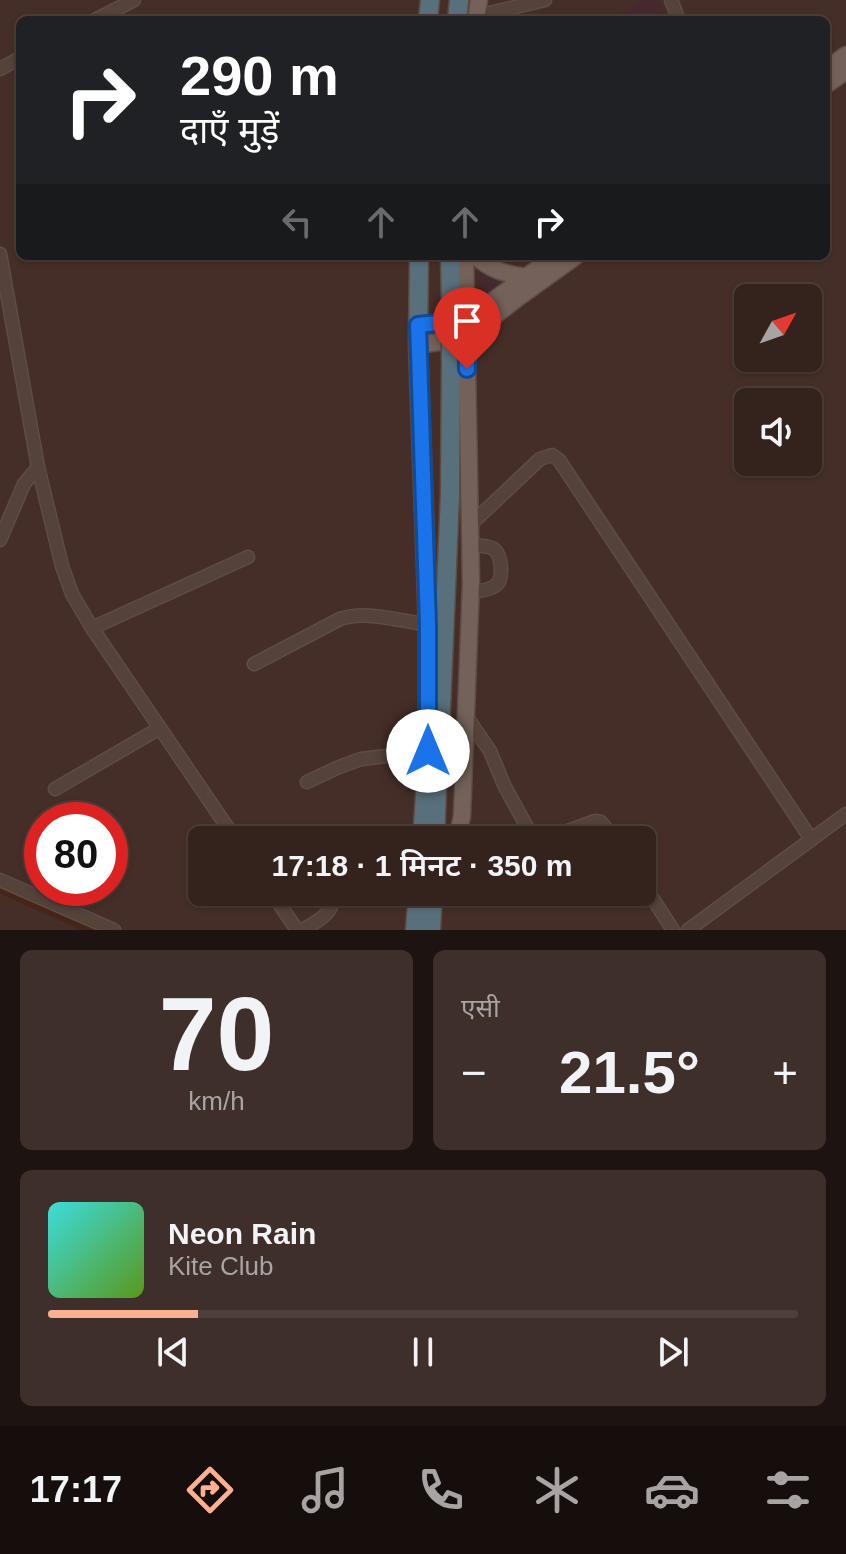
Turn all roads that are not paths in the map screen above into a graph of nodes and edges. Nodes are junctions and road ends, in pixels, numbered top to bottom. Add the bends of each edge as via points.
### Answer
1 (134, 0) edge
2 (545, 0) edge
3 (477, 12) edge
4 (103, 16) edge
5 (0, 254) edge
6 (419, 260) edge
7 (450, 260) edge
8 (465, 260) edge
9 (481, 260) edge
10 (549, 260) edge
11 (570, 260) edge
12 (525, 277) junction
13 (466, 320) junction
14 (418, 325) junction
15 (466, 338) junction
16 (418, 345) junction
17 (38, 467) junction
18 (470, 525) junction
19 (0, 540) edge
20 (470, 545) junction
21 (248, 557) dead end
22 (470, 592) junction
23 (428, 625) junction
24 (92, 628) junction
25 (254, 664) dead end
26 (466, 716) junction
27 (160, 728) junction
28 (428, 751) junction
29 (307, 782) dead end
30 (55, 789) dead end
31 (846, 814) edge
32 (226, 826) edge
33 (423, 826) edge
34 (436, 826) edge
35 (460, 826) edge
36 (526, 826) edge
37 (581, 826) edge
38 (604, 826) edge
39 (811, 839) junction
40 (0, 880) edge
41 (656, 904) edge
42 (281, 906) edge
43 (333, 906) edge
44 (421, 906) edge
45 (430, 906) edge
46 (438, 906) edge
47 (426, 928) edge
48 (114, 930) edge
49 (297, 930) edge
50 (303, 930) edge
51 (673, 930) edge
52 (688, 930) edge

1 - 4 street
2 - 3 street
5 - 17 street
6 - 14 highway
7 - 34 highway, bridge via 450,494
8 - 13 main road
9 - 12 main road via 495,270
10 - 12 main road
11 - 15 main road
12 - 13 main road
13 - 14 main road
13 - 15 main road
14 - 16 highway
15 - 16 main road
15 - 18 main road
16 - 23 highway
17 - 19 street via 24,484
17 - 24 street via 62,566
18 - 20 main road
18 - 39 street via 540,459 552,455 559,460
20 - 22 main road
20 - 22 street via 495,550 501,575 496,586
21 - 24 street
22 - 26 main road
23 - 25 street via 350,616
23 - 28 highway
24 - 27 street
26 - 35 main road
26 - 36 street via 490,751
27 - 30 street
27 - 32 street
28 - 29 street via 361,759
28 - 33 highway
31 - 39 street
37 - 38 street via 595,821
39 - 52 street
40 - 48 street
41 - 51 street
42 - 49 street
43 - 50 street
44 - 47 highway
45 - 47 highway
46 - 47 main road

